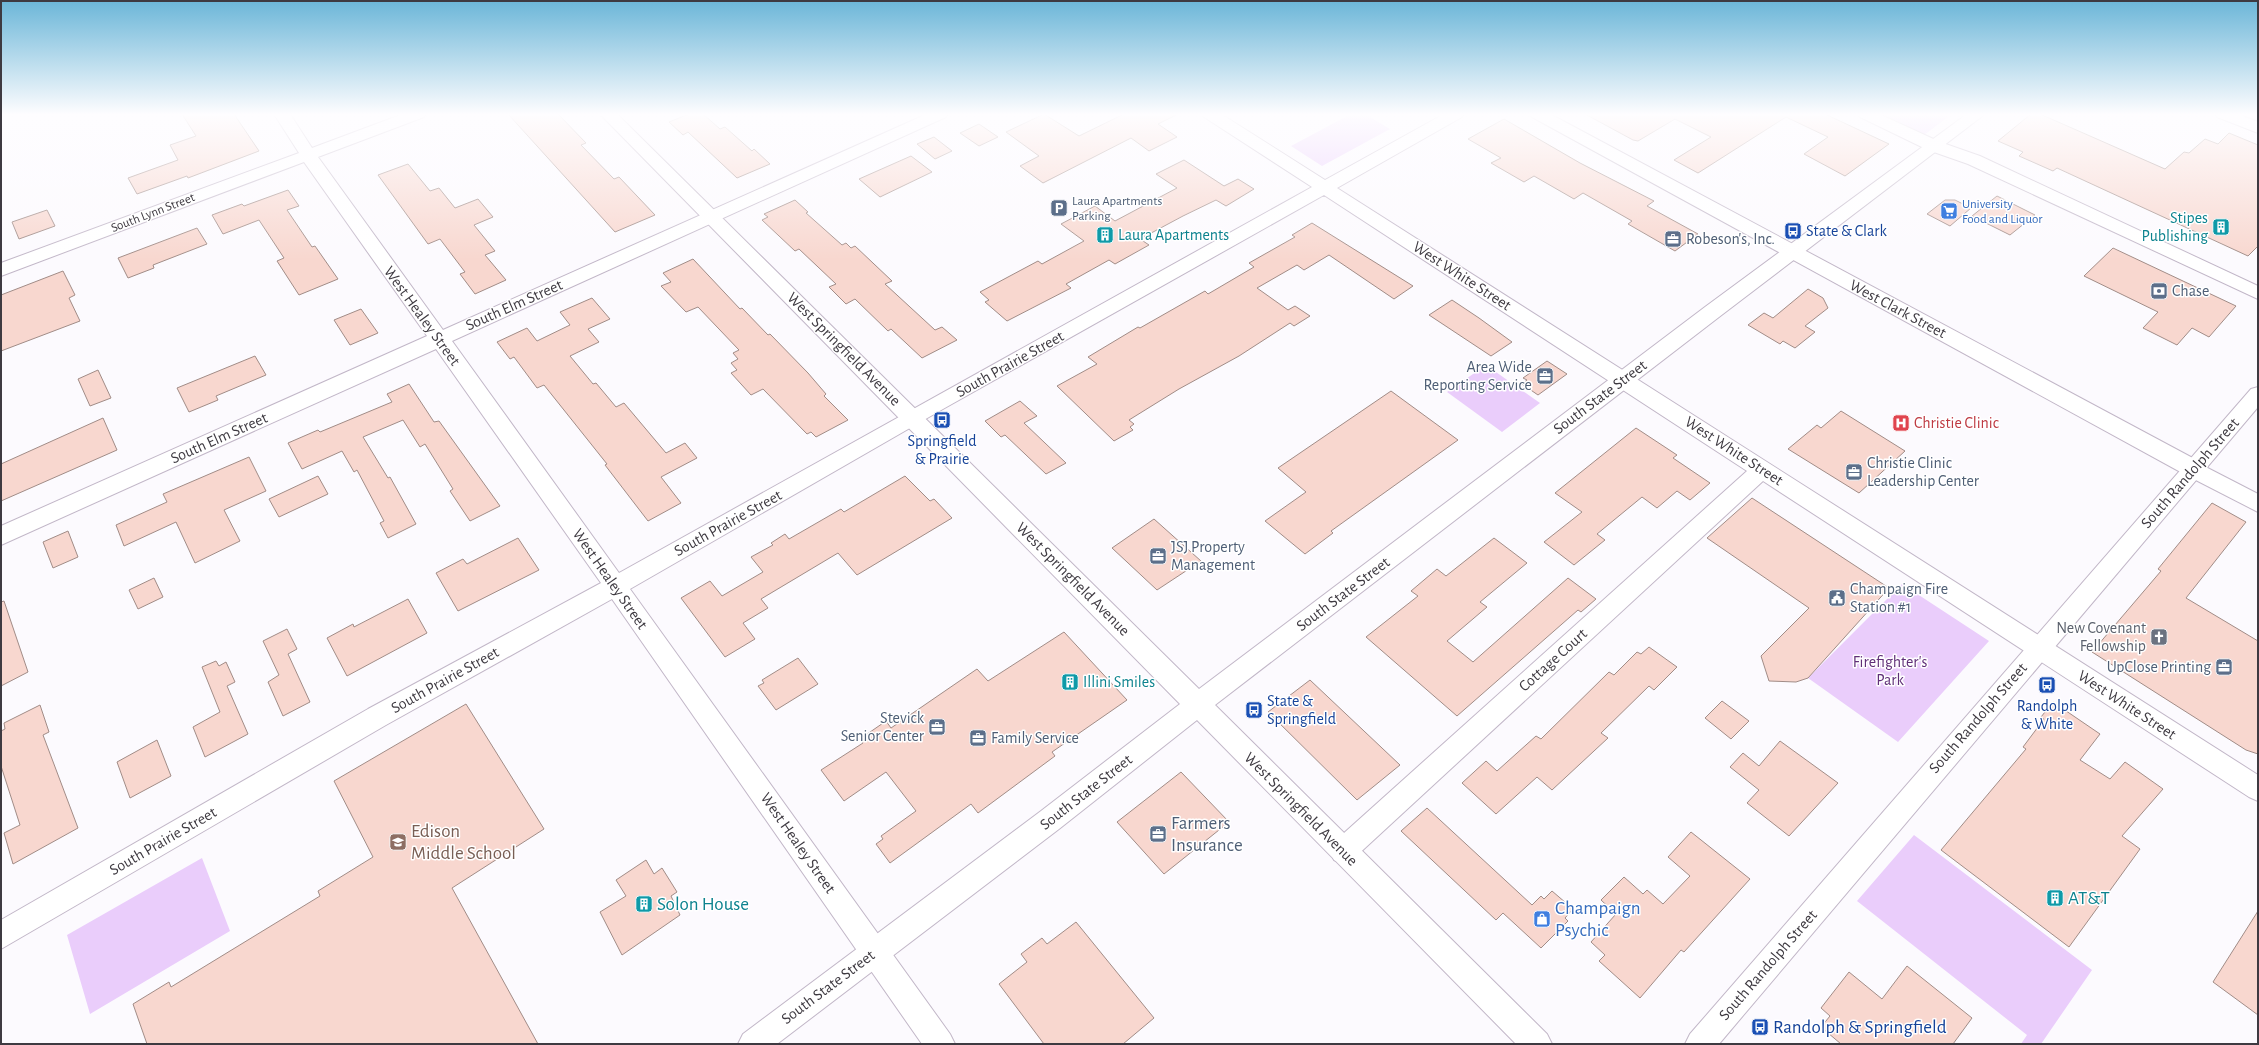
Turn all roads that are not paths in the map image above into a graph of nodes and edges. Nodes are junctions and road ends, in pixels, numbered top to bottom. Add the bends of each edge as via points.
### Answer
1 (285, 163) edge
2 (313, 163) edge
3 (657, 163) edge
4 (823, 163) edge
5 (1286, 163) edge
6 (1370, 163) edge
7 (1628, 163) edge
8 (1912, 163) edge
9 (1980, 163) edge
10 (1325, 188) junction
11 (711, 217) junction
12 (1793, 252) junction
13 (1, 270) edge
14 (2258, 293) edge
15 (438, 339) junction
16 (1623, 380) junction
17 (2258, 394) edge
18 (912, 418) junction
19 (1762, 468) junction
20 (2194, 469) junction
21 (2258, 504) edge
22 (1, 536) edge
23 (616, 586) junction
24 (2039, 647) junction
25 (1198, 704) junction
26 (2258, 789) edge
27 (1343, 851) junction
28 (1, 934) edge
29 (875, 952) junction
30 (753, 1044) edge
31 (940, 1044) edge
32 (1537, 1044) edge
33 (1700, 1044) edge

1 - 13 street, South Lynn Street
2 - 15 street, West Healey Street
3 - 11 street, West Springfield Avenue
4 - 11 street, South Elm Street
5 - 10 street, West White Street
6 - 10 street, South Prairie Street
7 - 12 street, West Clark Street
8 - 12 street, South State Street
9 - 14 street
10 - 16 street, West White Street
10 - 18 street, South Prairie Street
11 - 15 street, South Elm Street
11 - 18 street, West Springfield Avenue
12 - 16 street, South State Street
12 - 20 street, West Clark Street
15 - 22 street, South Elm Street
15 - 23 street, West Healey Street
16 - 19 street, West White Street
16 - 25 street, South State Street
17 - 20 street, South Randolph Street
18 - 23 street, South Prairie Street
18 - 25 street, West Springfield Avenue
19 - 24 street, West White Street
19 - 27 street, Cottage Court via 1683,544
20 - 21 street, West Clark Street
20 - 24 street, South Randolph Street
23 - 28 street, South Prairie Street via 377,717
23 - 29 street, West Healey Street
24 - 26 street, West White Street
24 - 33 street, South Randolph Street
25 - 27 street, West Springfield Avenue
25 - 29 street, South State Street
27 - 32 street, West Springfield Avenue
29 - 30 street, South State Street
29 - 31 street, West Healey Street

